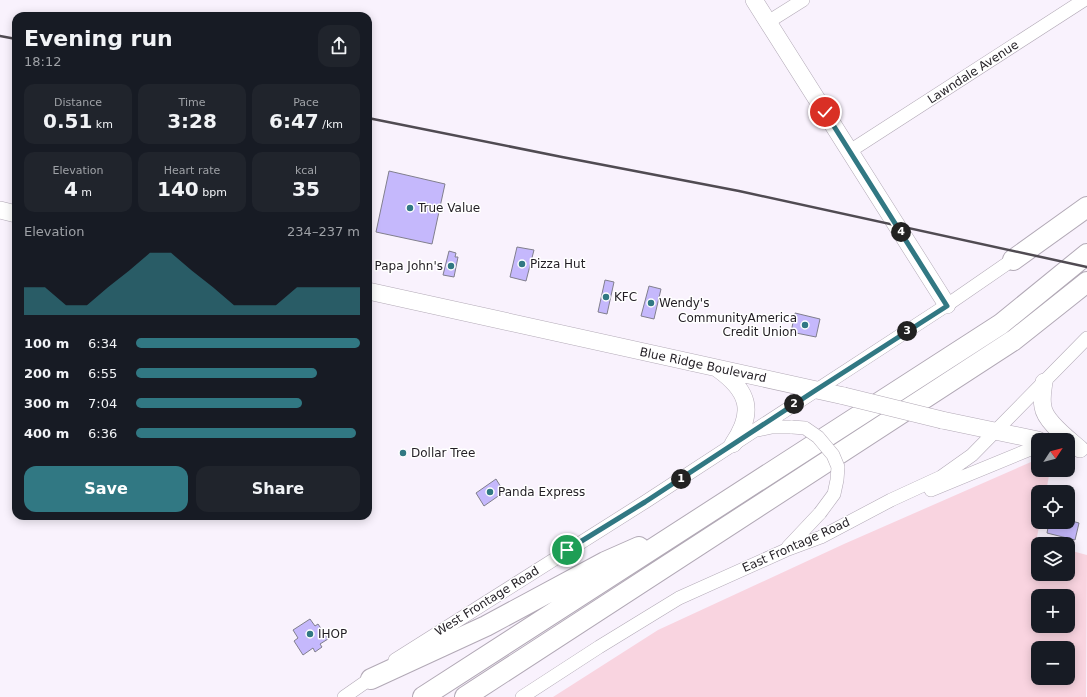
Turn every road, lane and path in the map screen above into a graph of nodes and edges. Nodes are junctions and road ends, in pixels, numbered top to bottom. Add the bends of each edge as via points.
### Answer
1 (754, 0) edge
2 (803, 0) edge
3 (1084, 0) edge
4 (768, 22) junction
5 (856, 147) junction
6 (1087, 196) edge
7 (1087, 207) edge
8 (0, 210) edge
9 (12, 213) edge
10 (1087, 254) edge
11 (1013, 260) junction
12 (1087, 282) edge
13 (372, 292) edge
14 (947, 306) junction
15 (1087, 338) edge
16 (714, 367) junction
17 (1044, 382) junction
18 (816, 390) junction
19 (752, 432) junction
20 (994, 432) junction
21 (1031, 439) edge
22 (733, 444) junction
23 (1078, 448) edge
24 (1031, 449) edge
25 (891, 500) junction
26 (702, 518) junction
27 (786, 550) junction
28 (371, 679) junction
29 (344, 697) edge
30 (423, 697) edge
31 (465, 697) edge
32 (522, 697) edge

1 - 4 main road
2 - 4 street
3 - 5 street, Lawndale Avenue
4 - 5 main road
5 - 14 main road
6 - 11 street, West Frontage Road
7 - 11 highway
8 - 9 main road
10 - 26 highway via 1001,324
11 - 14 street, West Frontage Road
12 - 31 highway via 1014,340
13 - 16 main road, Blue Ridge Boulevard
14 - 18 street, West Frontage Road
15 - 17 street, East Frontage Road
16 - 18 main road, Blue Ridge Boulevard
16 - 22 main road via 740,390 747,403 743,428
17 - 20 street, East Frontage Road
17 - 23 main road via 1044,410 1050,421
18 - 19 street, West Frontage Road
18 - 20 main road, Blue Ridge Boulevard, bridge
19 - 22 street, West Frontage Road
19 - 27 street, bridge via 772,427 805,428 818,437 833,454 838,467 834,494
20 - 21 main road, Blue Ridge Boulevard
20 - 25 street, East Frontage Road via 972,455 941,477
22 - 28 street, West Frontage Road via 425,640
24 - 25 street via 921,494
25 - 27 street, East Frontage Road via 820,537
26 - 28 highway via 605,562 486,626
26 - 30 highway
27 - 32 street, East Frontage Road via 679,598
28 - 29 street, West Frontage Road

